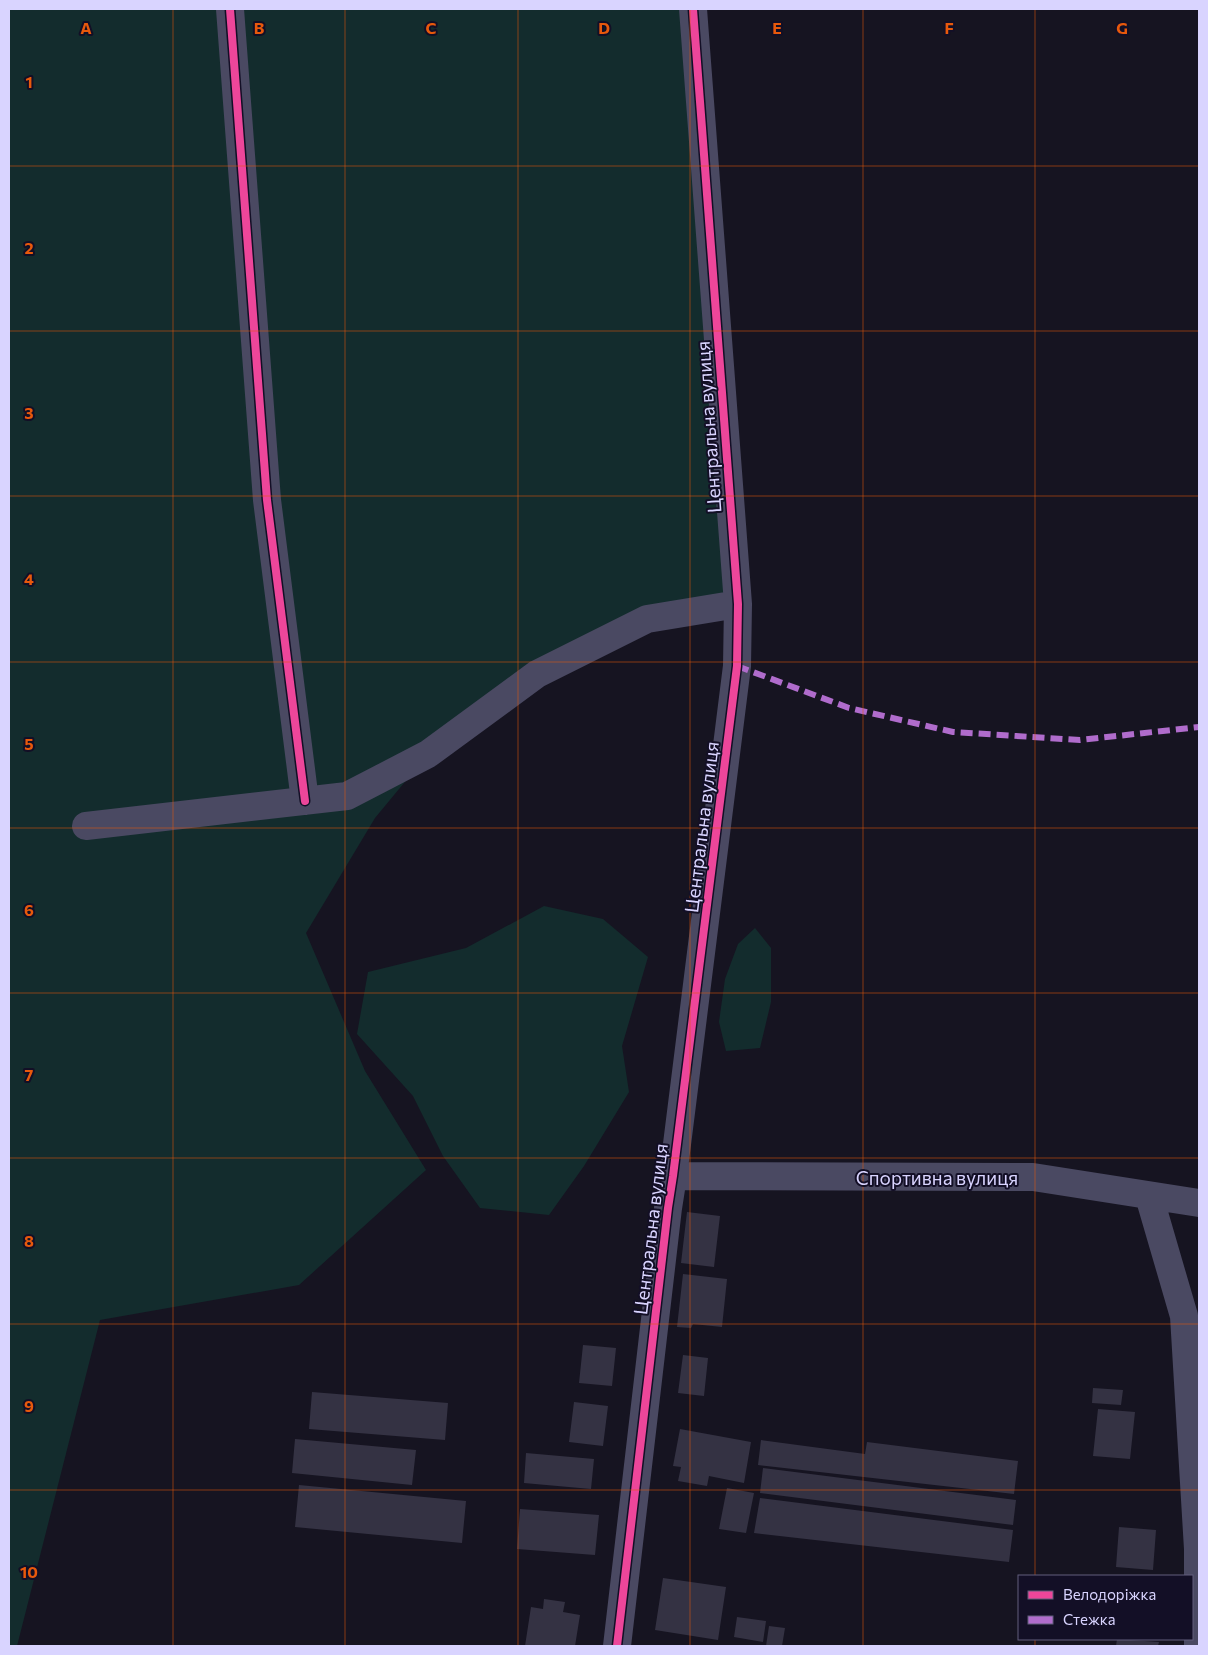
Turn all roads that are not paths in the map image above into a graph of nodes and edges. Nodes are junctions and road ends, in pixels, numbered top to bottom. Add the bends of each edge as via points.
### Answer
1 (230, 9) edge
2 (693, 9) edge
3 (738, 604) junction
4 (305, 800) junction
5 (86, 826) dead end
6 (673, 1176) junction
7 (1149, 1196) junction
8 (1199, 1203) edge
9 (1198, 1549) edge
10 (617, 1646) edge
11 (1198, 1646) edge

1 - 4 street via 267,500
2 - 3 street, Центральна вулиця
3 - 4 street via 647,618 537,674 428,754 347,796
3 - 6 street, Центральна вулиця via 737,666
4 - 5 street
6 - 7 street, Спортивна вулиця via 1033,1178
6 - 10 street, Центральна вулиця
7 - 8 street, Спортивна вулиця
7 - 9 street via 1184,1316
9 - 11 street

